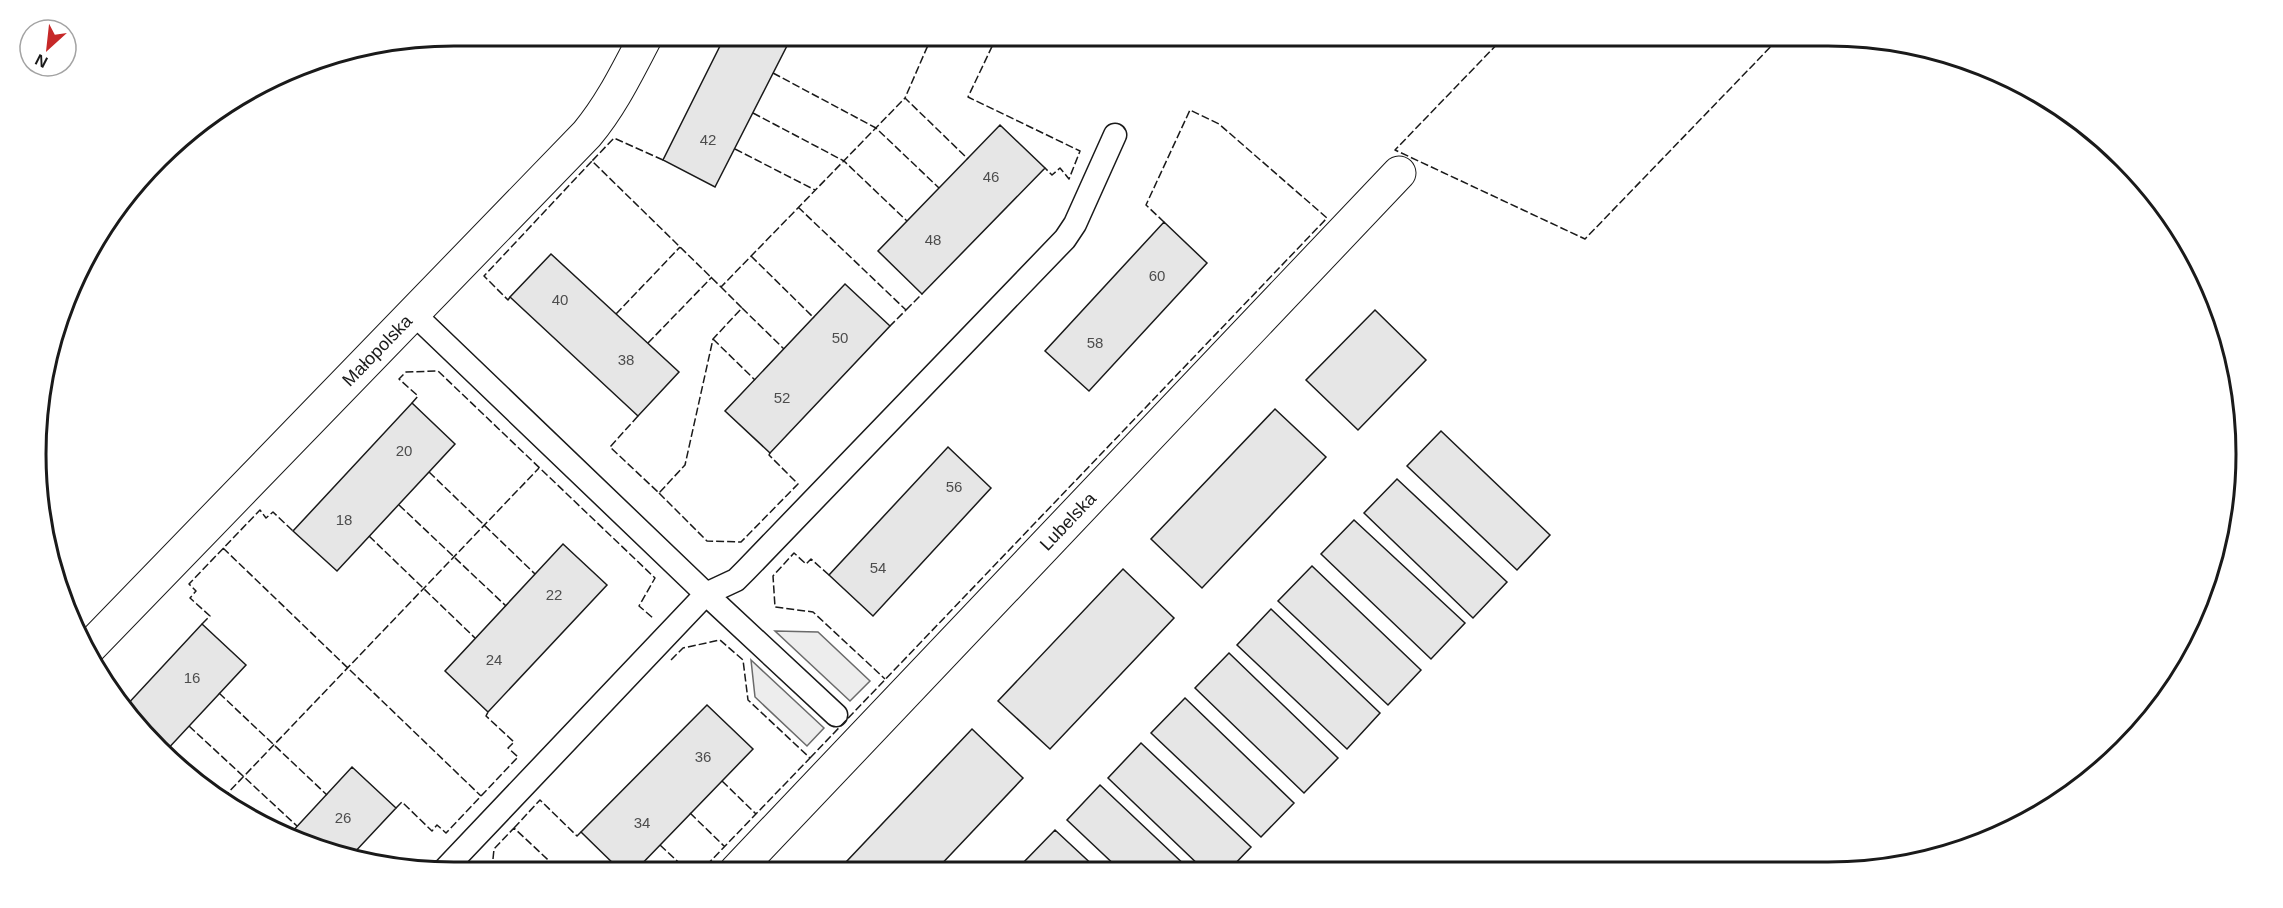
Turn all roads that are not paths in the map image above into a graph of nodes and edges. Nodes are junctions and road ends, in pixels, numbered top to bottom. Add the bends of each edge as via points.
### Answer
1 (641, 46) edge
2 (1115, 135) dead end
3 (1399, 173) dead end
4 (414, 314) junction
5 (706, 594) junction
6 (94, 643) edge
7 (836, 715) dead end
8 (452, 862) edge
9 (744, 862) edge

1 - 4 street, Małopolska via 617,92 588,134
2 - 5 lane via 1065,239 741,575
3 - 9 street, Lubelska
4 - 5 lane
4 - 6 street, Małopolska
5 - 7 lane
5 - 8 lane

